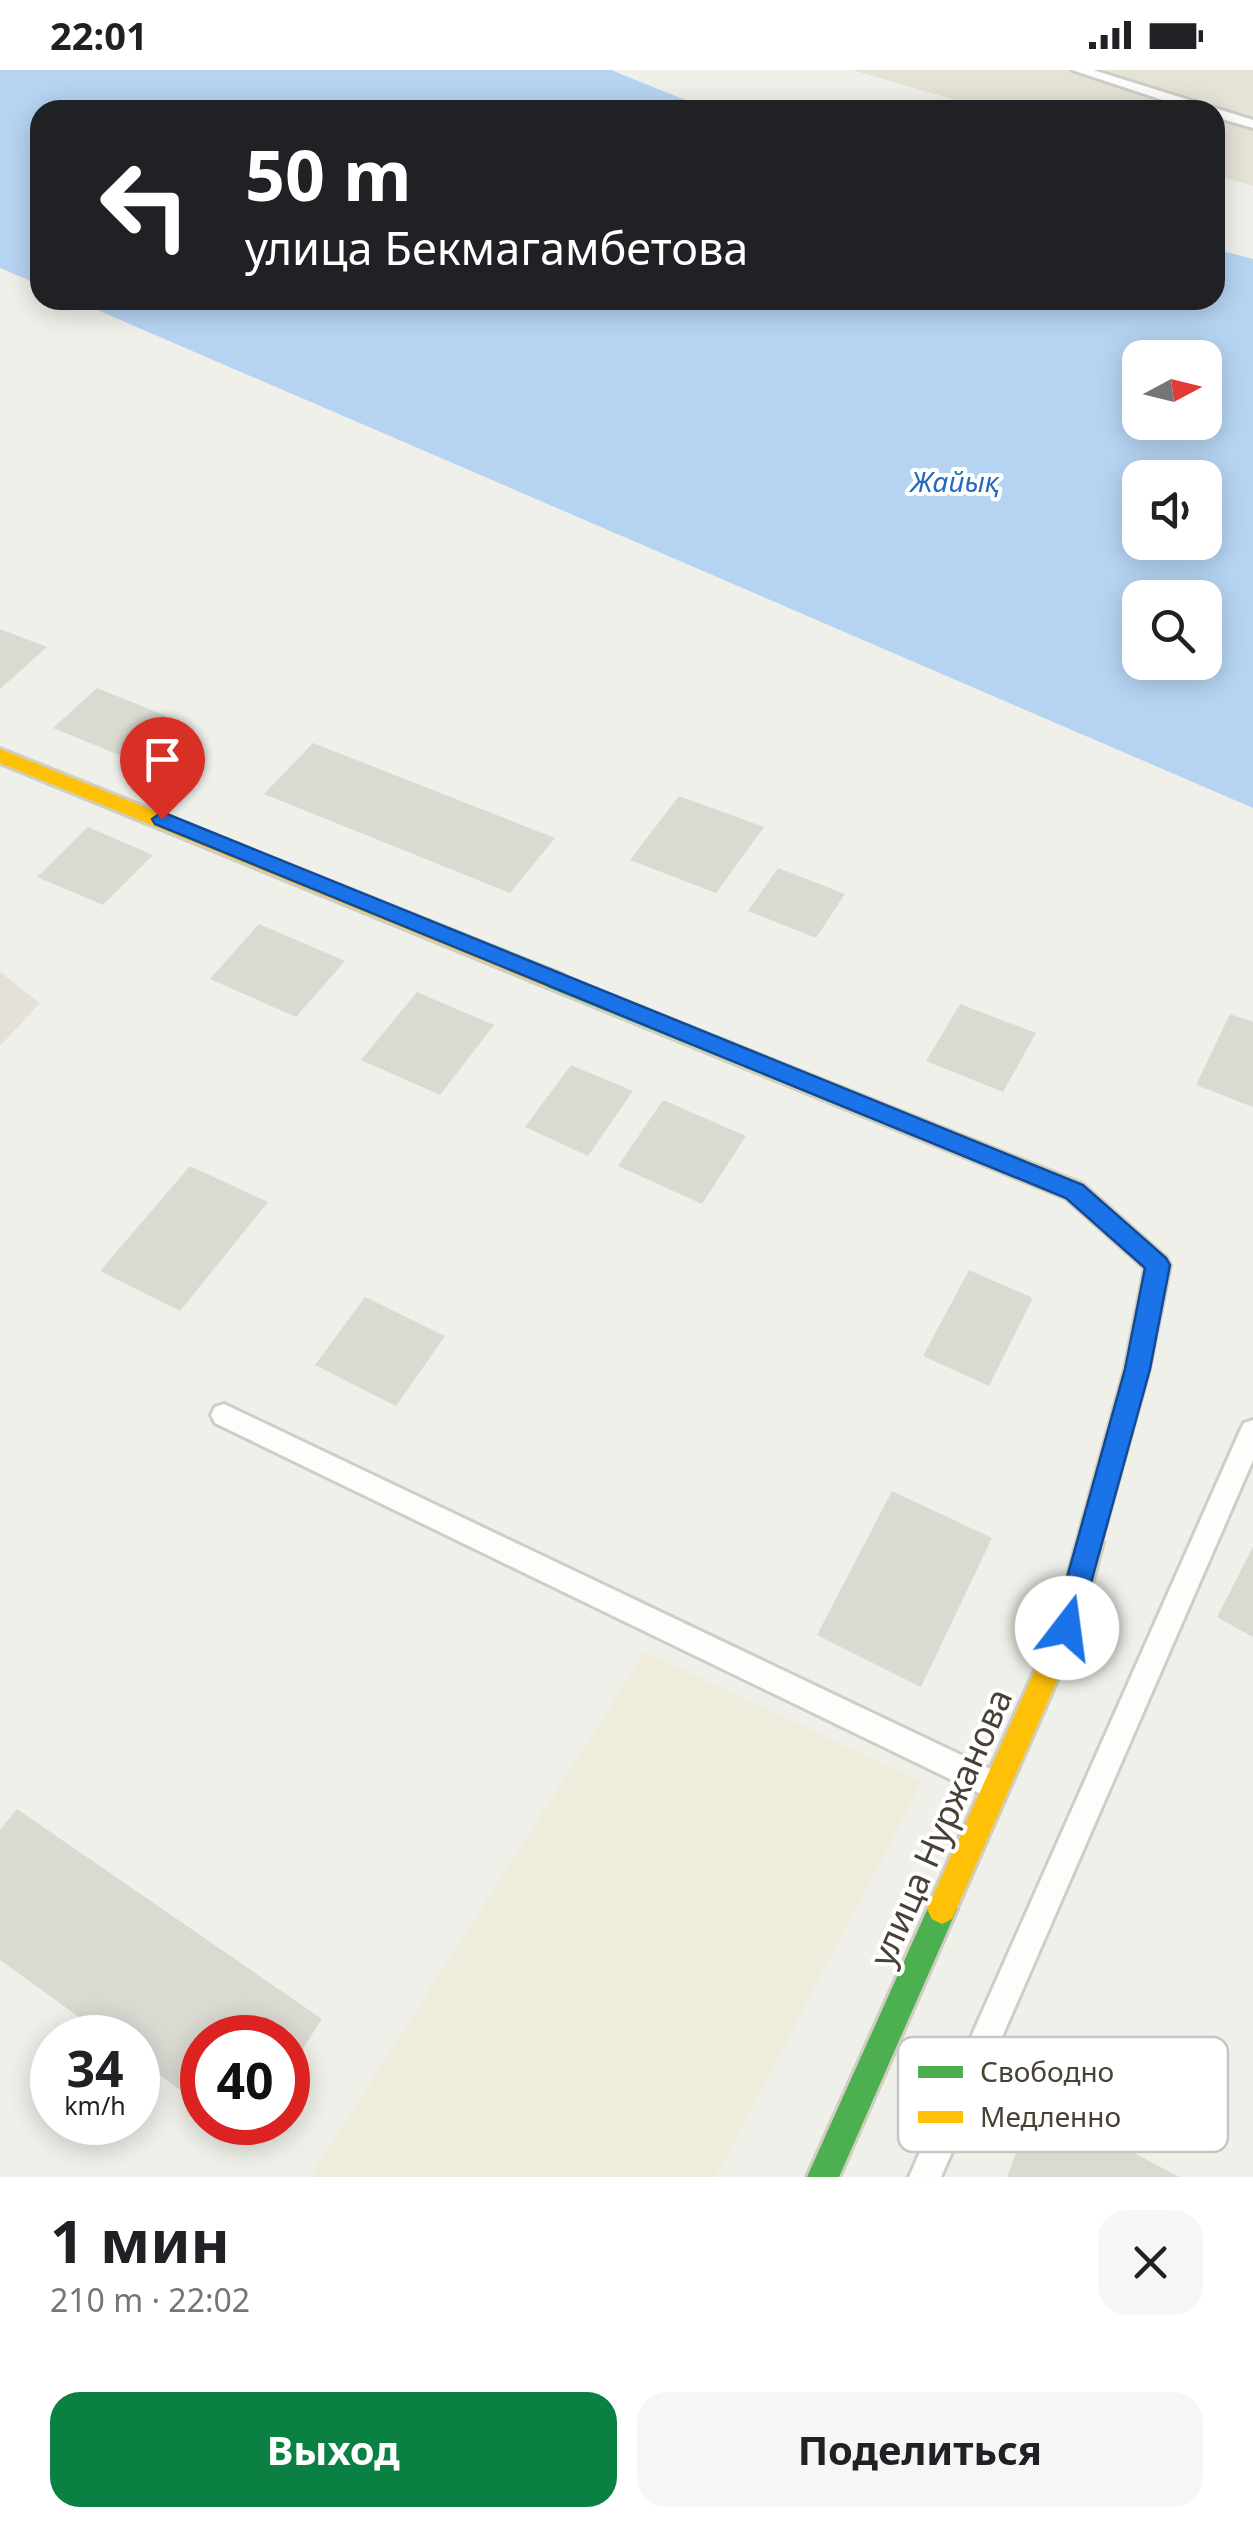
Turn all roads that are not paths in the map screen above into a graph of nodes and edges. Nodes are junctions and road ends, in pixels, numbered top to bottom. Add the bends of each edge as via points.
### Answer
1 (1079, 70) edge
2 (1176, 100) edge
3 (1225, 116) edge
4 (1253, 124) edge
5 (0, 756) edge
6 (224, 1415) dead end
7 (1253, 1431) edge
8 (996, 1786) junction
9 (987, 2037) edge
10 (936, 2152) edge
11 (823, 2177) edge
12 (925, 2177) edge

1 - 2 lane
3 - 4 lane
5 - 8 street, улица Нуржанова via 1074,1191 1158,1265 1138,1369 1067,1628
6 - 8 lane
7 - 9 lane
8 - 11 street, улица Нуржанова
10 - 12 lane

